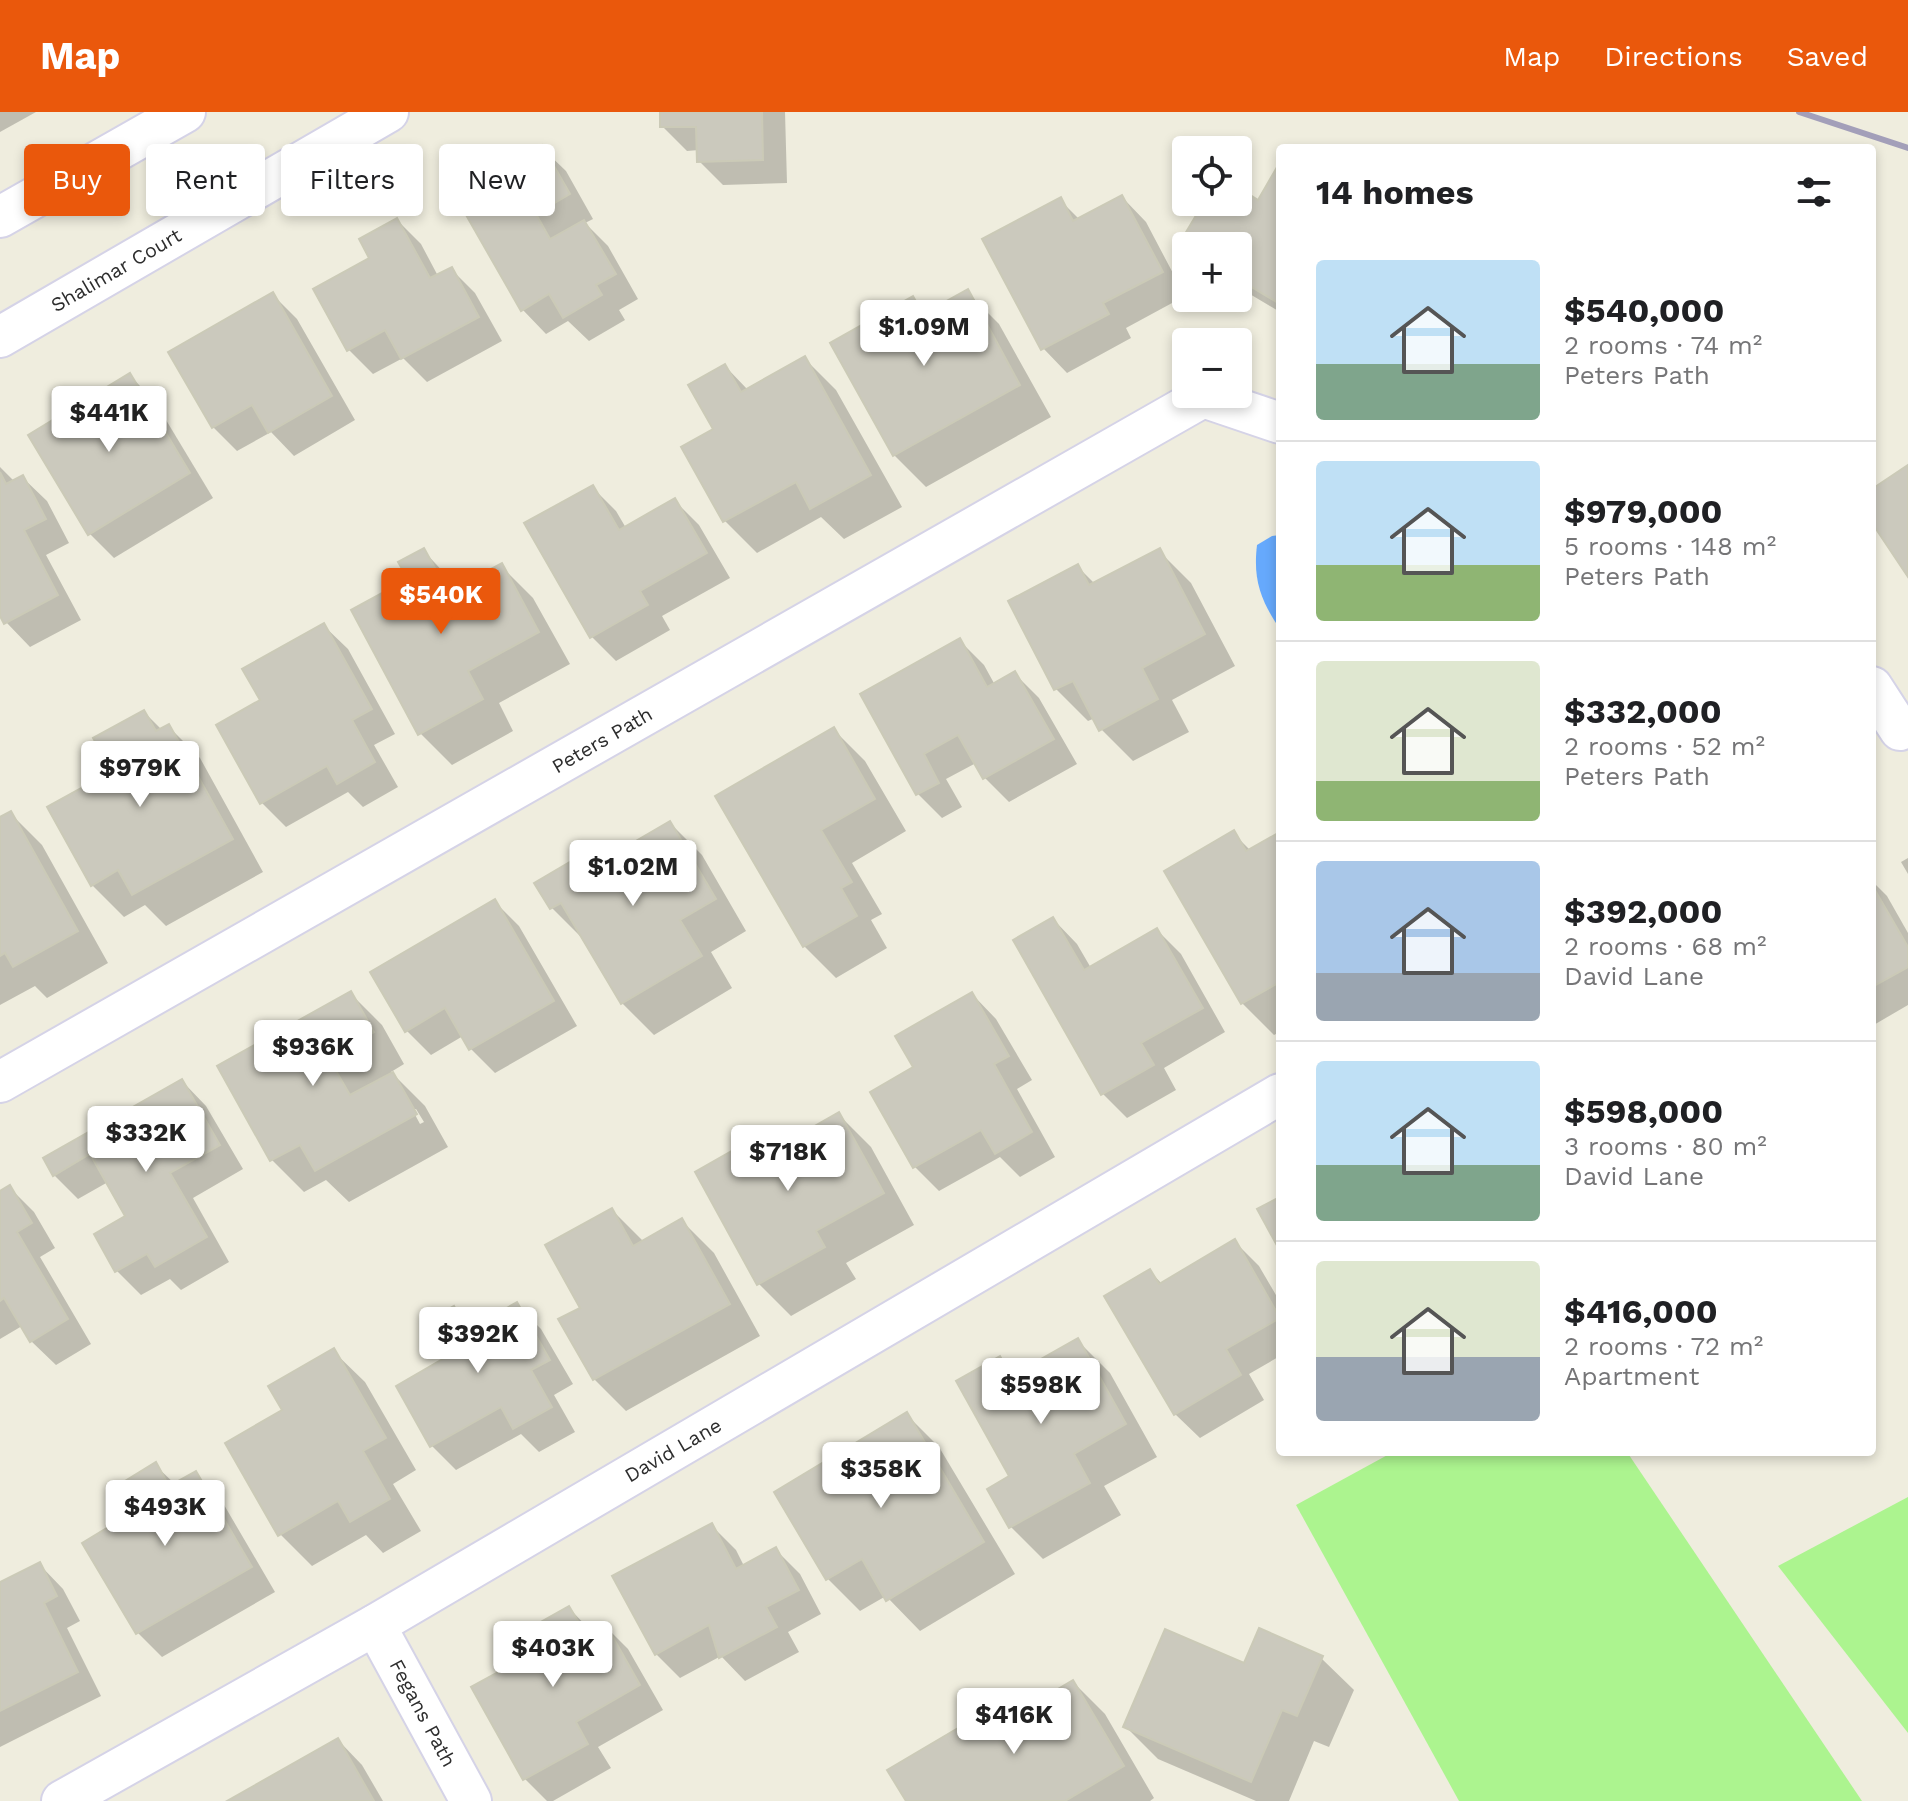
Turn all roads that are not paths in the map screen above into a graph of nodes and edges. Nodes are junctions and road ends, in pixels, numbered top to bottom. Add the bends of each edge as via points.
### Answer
1 (185, 112) edge
2 (388, 112) edge
3 (0, 217) edge
4 (3, 328) edge
5 (1276, 422) edge
6 (1876, 696) edge
7 (1893, 734) edge
8 (0, 1082) edge
9 (1276, 1096) edge
10 (375, 1625) junction
11 (62, 1801) edge
12 (471, 1801) edge

1 - 3 street
2 - 4 street, Shalimar Court
5 - 8 street, Peters Path via 1203,397
6 - 7 street
9 - 10 street, David Lane
10 - 11 street, David Lane
10 - 12 street, Fegans Path

